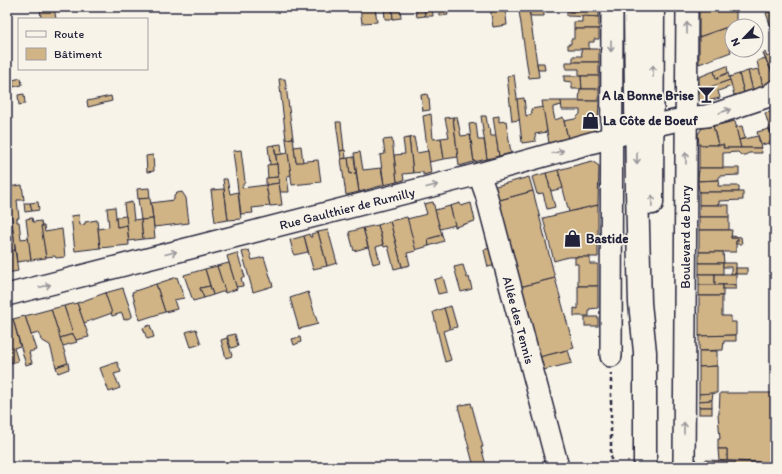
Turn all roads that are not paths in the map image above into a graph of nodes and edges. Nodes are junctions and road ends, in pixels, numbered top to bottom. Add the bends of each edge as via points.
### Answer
1 (612, 7) edge
2 (636, 7) edge
3 (653, 7) edge
4 (687, 7) edge
5 (775, 91) edge
6 (687, 118) junction
7 (644, 128) junction
8 (611, 138) junction
9 (479, 174) junction
10 (7, 296) edge
11 (611, 356) road end
12 (558, 467) edge
13 (645, 467) edge
14 (684, 467) edge

1 -> 8 street
2 - 7 main road
7 -> 3 main road
6 -> 4 street, Boulevard de Dury
6 -> 5 street, Rue Gaulthier de Rumilly via 718,113 769,96
6 - 7 street, Rue Gaulthier de Rumilly
14 -> 6 street, Boulevard de Dury
7 - 8 street, Rue Gaulthier de Rumilly
7 - 13 main road via 640,303 645,352
9 -> 8 street, Rue Gaulthier de Rumilly
8 - 11 street
10 -> 9 street, Rue Gaulthier de Rumilly
9 - 12 street, Allée des Tennis

